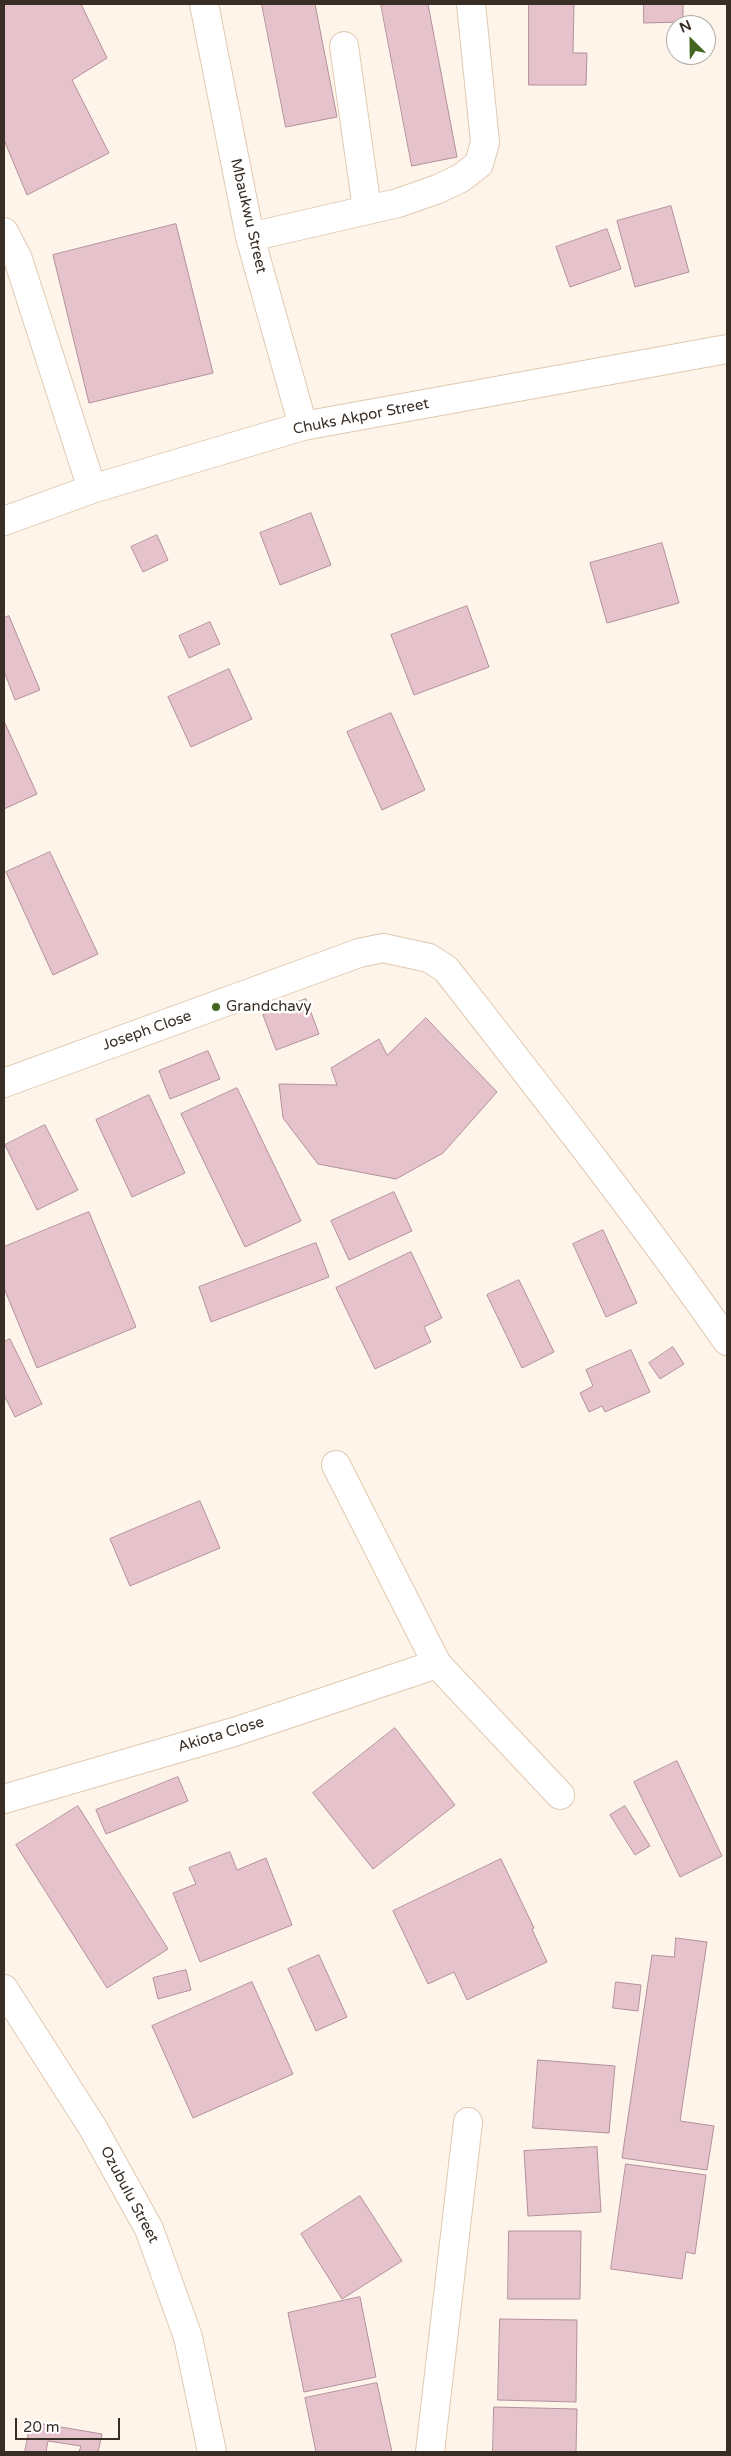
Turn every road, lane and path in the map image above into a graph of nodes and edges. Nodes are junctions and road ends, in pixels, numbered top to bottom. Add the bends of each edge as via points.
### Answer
1 (204, 4) edge
2 (471, 4) edge
3 (344, 46) dead end
4 (368, 209) junction
5 (4, 232) edge
6 (250, 237) junction
7 (727, 349) edge
8 (303, 426) junction
9 (92, 490) junction
10 (4, 521) edge
11 (4, 1083) edge
12 (727, 1341) edge
13 (336, 1465) dead end
14 (437, 1664) junction
15 (560, 1795) dead end
16 (4, 1799) edge
17 (4, 1989) edge
18 (468, 2122) dead end
19 (212, 2452) edge
20 (430, 2452) edge

1 - 6 street, Mbaukwu Street
2 - 4 street via 485,142 479,164 461,178 438,189
3 - 4 street
4 - 6 street
5 - 9 street via 18,259
6 - 8 street, Mbaukwu Street
7 - 8 street, Chuks Akpor Street
8 - 9 street, Chuks Akpor Street
9 - 10 street, Chuks Akpor Street
11 - 12 street, Joseph Close via 359,953 383,948 429,958 446,969 658,1244
13 - 14 street
14 - 15 street
14 - 16 street, Akiota Close via 234,1732
17 - 19 street, Ozubulu Street via 93,2128 149,2229 188,2337
18 - 20 street

